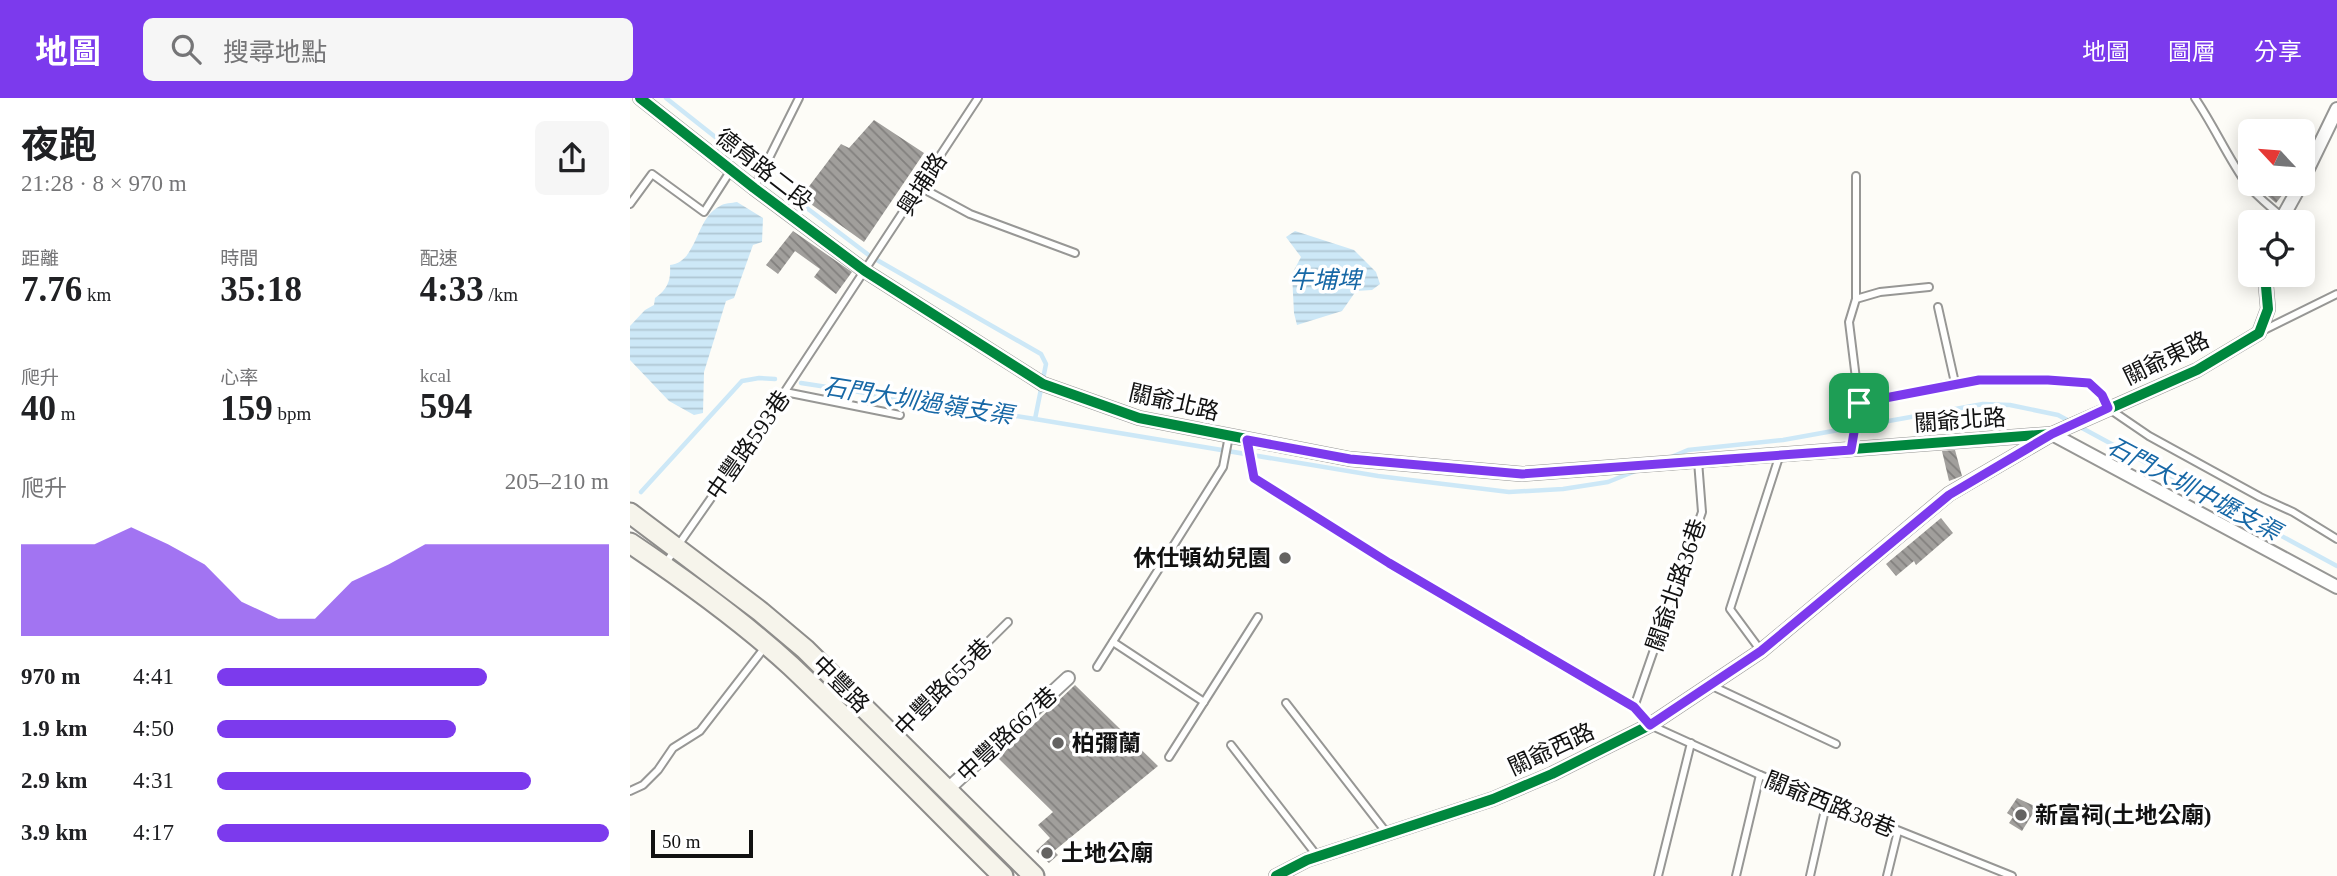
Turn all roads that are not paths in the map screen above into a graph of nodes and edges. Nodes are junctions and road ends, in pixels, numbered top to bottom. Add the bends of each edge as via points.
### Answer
1 (640, 98) edge
2 (799, 98) edge
3 (978, 98) edge
4 (2195, 98) edge
5 (2337, 108) edge
6 (2315, 155) edge
7 (731, 170) junction
8 (1856, 176) dead end
9 (920, 187) junction
10 (754, 188) junction
11 (630, 204) edge
12 (2271, 210) edge
13 (1074, 253) dead end
14 (865, 271) junction
15 (1928, 287) dead end
16 (2266, 287) edge
17 (2337, 294) edge
18 (1856, 299) junction
19 (1938, 307) dead end
20 (2259, 333) junction
21 (1955, 383) junction
22 (785, 392) junction
23 (1859, 403) junction
24 (2108, 408) junction
25 (900, 415) dead end
26 (2052, 434) junction
27 (1229, 436) junction
28 (1247, 440) junction
29 (1851, 450) junction
30 (1780, 454) junction
31 (1698, 461) junction
32 (630, 513) edge
33 (2337, 539) edge
34 (630, 543) edge
35 (676, 548) junction
36 (664, 566) junction
37 (2337, 587) edge
38 (1258, 617) dead end
39 (1008, 622) dead end
40 (1113, 642) junction
41 (766, 645) junction
42 (1761, 651) junction
43 (1097, 667) dead end
44 (1068, 678) dead end
45 (1710, 685) junction
46 (1204, 702) junction
47 (1286, 703) dead end
48 (1634, 707) junction
49 (1650, 725) junction
50 (893, 736) junction
51 (1691, 743) junction
52 (1836, 744) dead end
53 (1231, 745) dead end
54 (877, 752) junction
55 (1169, 757) dead end
56 (1760, 775) junction
57 (947, 790) junction
58 (630, 791) edge
59 (1827, 801) junction
60 (1898, 831) junction
61 (1386, 832) junction
62 (1318, 857) junction
63 (1003, 876) edge
64 (1034, 876) edge
65 (1276, 876) edge
66 (1658, 876) edge
67 (1736, 876) edge
68 (1810, 876) edge
69 (1887, 876) edge
70 (2012, 876) edge

1 - 7 street, 德育路二段
2 - 10 lane
3 - 9 lane, 興埔路
4 - 12 lane via 2248,186
5 - 6 street
7 - 10 street, 德育路二段
7 - 11 lane via 704,212 652,174
8 - 18 lane
9 - 13 lane via 970,214
9 - 14 lane, 興埔路
10 - 14 street, 德育路二段
14 - 22 lane, 中豐路593巷
14 - 27 street, 關爺北路 via 1043,384 1139,418
15 - 18 lane
16 - 20 street via 2268,309
17 - 20 lane, 關爺東路
18 - 23 lane via 1849,322
19 - 21 lane
20 - 24 street, 關爺東路 via 2197,370
21 - 23 lane
21 - 24 lane via 2089,383
22 - 25 lane
22 - 35 lane, 中豐路593巷
23 - 29 lane
24 - 26 street, 關爺東路
24 - 33 lane via 2149,436
26 - 29 street, 關爺北路
26 - 37 street
26 - 42 street, 關爺西路 via 1949,495
27 - 28 street, 關爺北路
27 - 40 lane via 1223,467
28 - 31 street, 關爺北路 via 1350,459 1522,474
28 - 48 lane via 1254,478
29 - 30 street, 關爺北路
30 - 31 street, 關爺北路
30 - 42 lane via 1730,609
31 - 48 lane, 關爺北路36巷 via 1702,512
32 - 35 main road, 中豐路
34 - 36 main road, 中豐路
35 - 36 lane, 中豐路593巷
35 - 50 main road, 中豐路 via 805,649
36 - 41 main road, 中豐路
38 - 46 lane
39 - 50 lane, 中豐路655巷
40 - 43 lane
40 - 46 lane
41 - 54 main road, 中豐路
41 - 58 lane via 700,731 673,748 643,785
42 - 45 street, 關爺西路
44 - 57 street, 中豐路667巷
45 - 49 street, 關爺西路
45 - 52 lane
46 - 55 lane
47 - 61 lane
48 - 49 lane
49 - 51 lane, 關爺西路38巷
49 - 61 street, 關爺西路 via 1493,799
50 - 54 lane, 中豐路655巷
50 - 57 main road, 中豐路
51 - 56 lane, 關爺西路38巷
51 - 66 lane
53 - 62 lane
54 - 63 main road, 中豐路
56 - 59 lane, 關爺西路38巷
56 - 67 lane
57 - 64 main road, 中豐路
59 - 60 lane, 關爺西路38巷
59 - 68 lane
60 - 69 lane
60 - 70 lane, 關爺西路38巷
61 - 62 street, 關爺西路
62 - 65 street, 關爺西路

